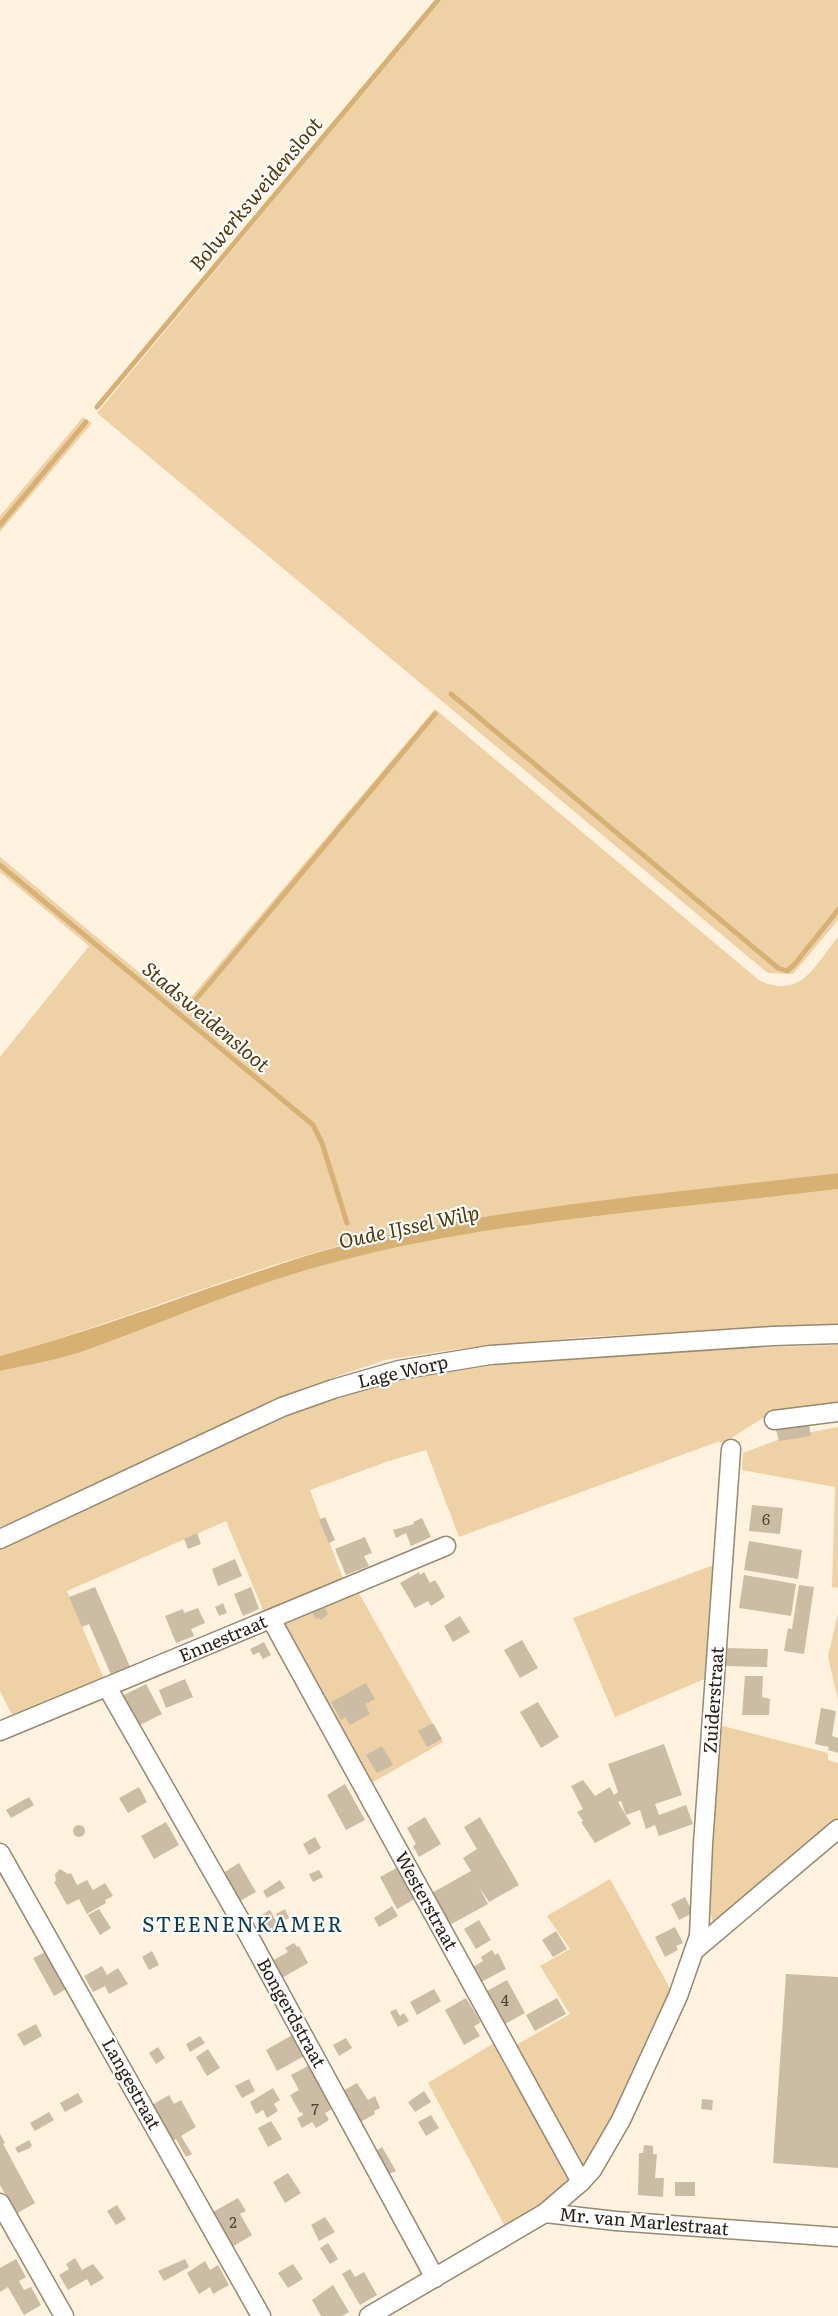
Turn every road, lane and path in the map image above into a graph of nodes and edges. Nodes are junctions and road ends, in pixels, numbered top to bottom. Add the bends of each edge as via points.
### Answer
1 (838, 1335) edge
2 (838, 1412) edge
3 (774, 1420) dead end
4 (731, 1449) dead end
5 (0, 1539) edge
6 (446, 1546) dead end
7 (271, 1619) junction
8 (107, 1688) junction
9 (0, 1731) edge
10 (838, 1829) edge
11 (0, 1853) edge
12 (695, 1950) junction
13 (581, 2182) junction
14 (0, 2203) edge
15 (545, 2213) junction
16 (838, 2237) edge
17 (435, 2278) junction
18 (64, 2316) edge
19 (261, 2316) edge
20 (369, 2316) edge

1 - 5 street, Lage Worp via 489,1355 399,1370 282,1407
2 - 3 street
4 - 12 street, Zuiderstraat
6 - 7 street, Ennestraat
7 - 8 street, Ennestraat
7 - 13 street, Westerstraat
8 - 9 street, Ennestraat
8 - 17 street, Bongerdstraat via 243,1925
10 - 12 street, Zuiderstraat
11 - 19 street, Langestraat
12 - 13 street, Zuiderstraat via 621,2120
13 - 15 street, Zuiderstraat
14 - 18 street
15 - 16 street, Mr. van Marlestraat
15 - 17 street, Mr. van Marlestraat
17 - 20 street, Mr. van Marlestraat

